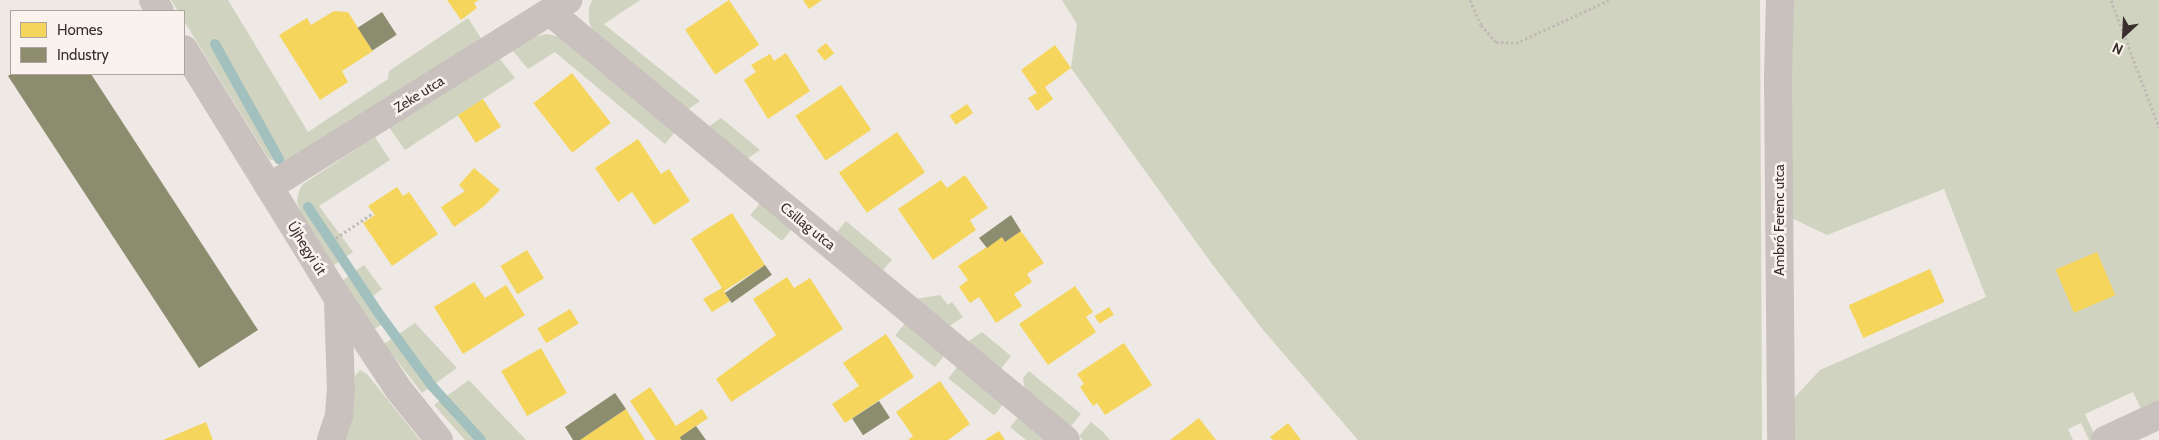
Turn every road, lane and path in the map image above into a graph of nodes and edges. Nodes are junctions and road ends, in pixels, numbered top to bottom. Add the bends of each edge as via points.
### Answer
1 (1470, 0) edge
2 (1610, 0) edge
3 (1780, 0) edge
4 (2111, 0) edge
5 (559, 6) edge
6 (185, 51) edge
7 (2159, 127) edge
8 (269, 187) junction
9 (373, 212) dead end
10 (336, 238) dead end
11 (338, 298) junction
12 (2159, 415) edge
13 (331, 440) edge
14 (439, 440) edge
15 (1066, 440) edge
16 (1781, 440) edge
17 (2105, 440) edge

1 - 2 path via 1481,25 1496,42 1516,43
3 - 16 street, Ambró Ferenc utca
4 - 7 path
5 - 8 street, Zeke utca
5 - 15 street, Csillag utca
6 - 8 street, Újhegyi út
8 - 11 street, Újhegyi út
9 - 10 path
11 - 13 street via 341,389 339,415
11 - 14 street, Újhegyi út via 399,390
12 - 17 street

